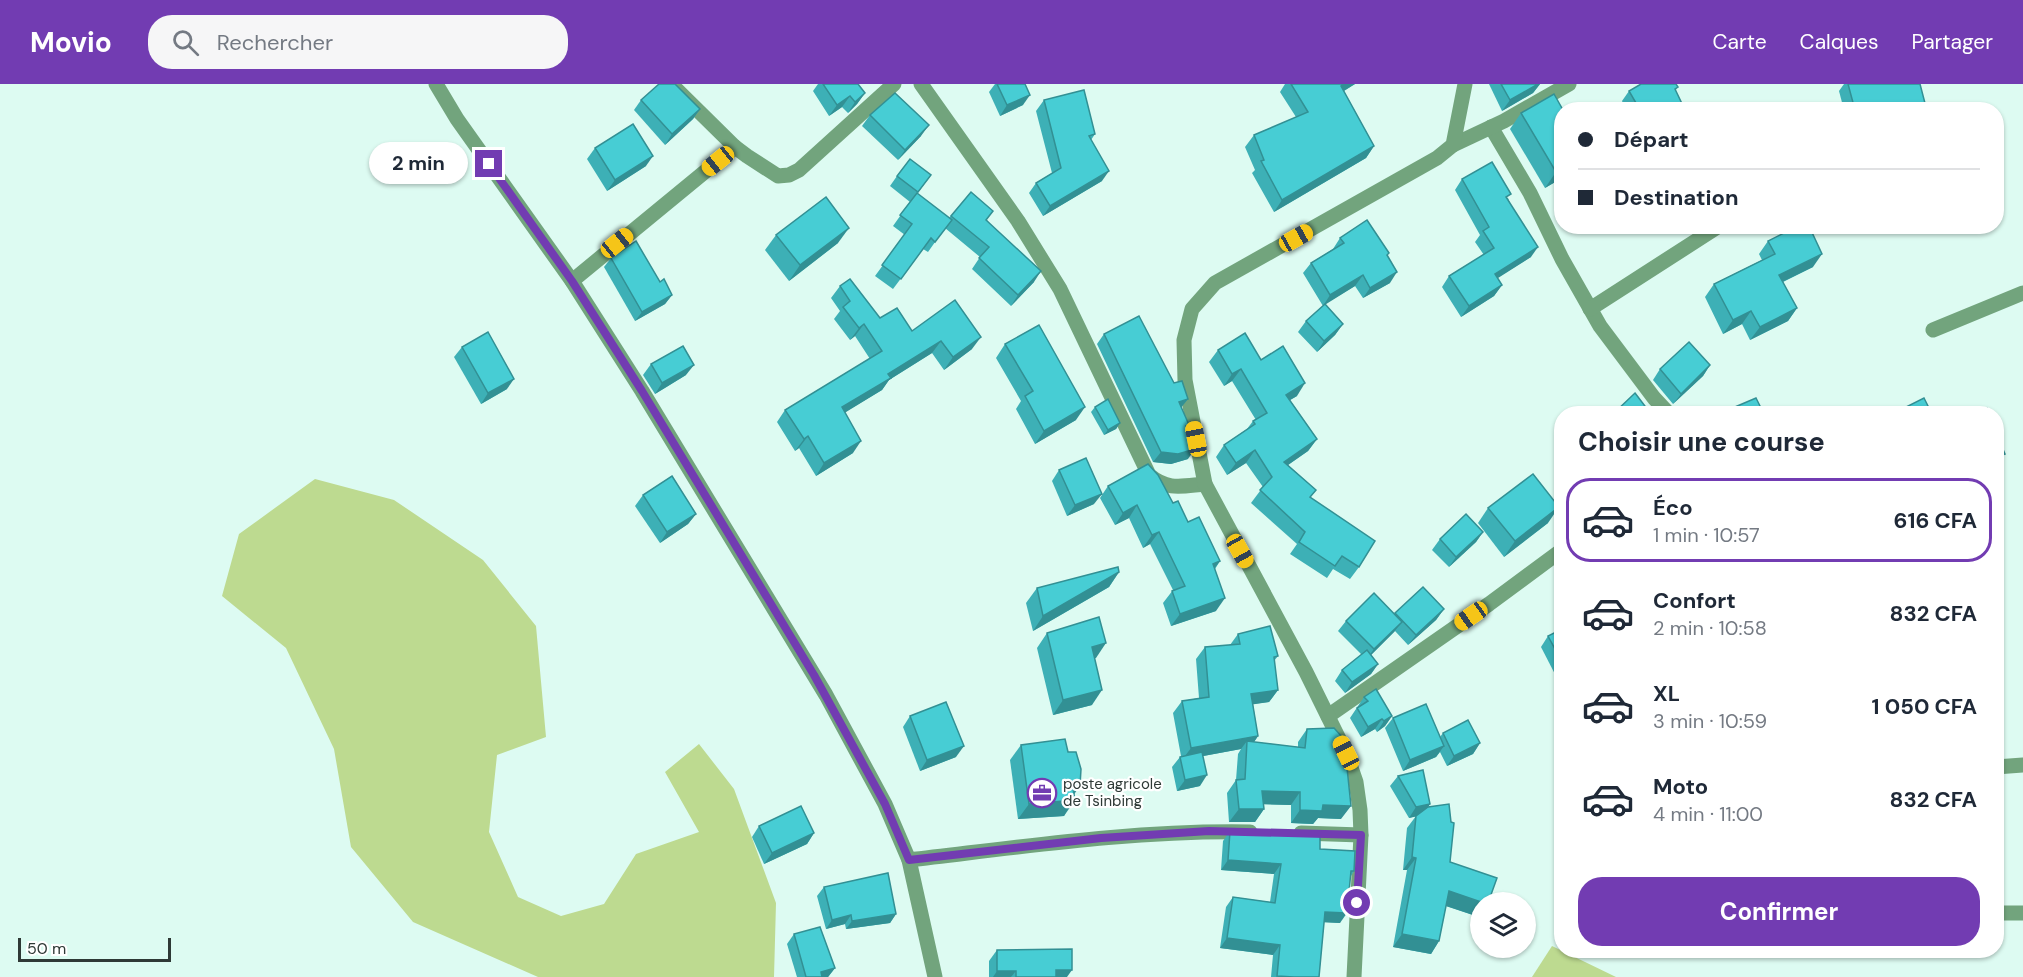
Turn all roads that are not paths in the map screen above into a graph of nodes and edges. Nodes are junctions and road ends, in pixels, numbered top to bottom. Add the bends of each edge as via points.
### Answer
1 (435, 84) edge
2 (671, 84) edge
3 (894, 84) edge
4 (921, 84) edge
5 (1465, 84) edge
6 (1569, 84) edge
7 (1491, 127) junction
8 (1453, 145) junction
9 (735, 147) junction
10 (1707, 234) edge
11 (572, 281) junction
12 (2023, 293) edge
13 (1590, 309) junction
14 (1933, 330) dead end
15 (1662, 406) edge
16 (1205, 484) junction
17 (1554, 556) edge
18 (1328, 716) junction
19 (2023, 765) edge
20 (2004, 766) edge
21 (1262, 832) edge
22 (1284, 833) edge
23 (1361, 835) junction
24 (909, 860) junction
25 (2004, 913) edge
26 (2023, 913) edge
27 (935, 977) edge
28 (1354, 977) edge

1 - 11 street
2 - 9 street
3 - 9 street via 789,175 778,176
4 - 16 street via 1018,220 1060,289 1149,475 1160,484
5 - 8 street
6 - 7 street
7 - 8 street
7 - 13 street
8 - 16 street via 1437,158 1215,283 1192,309 1184,340 1185,380
9 - 11 street
10 - 13 street
11 - 24 street via 826,695 885,804
12 - 14 street
13 - 15 street via 1623,359
16 - 18 street
17 - 18 street
18 - 23 street via 1356,782
19 - 20 street
21 - 24 street via 1124,836
22 - 23 street
23 - 28 street
24 - 27 street
25 - 26 street

